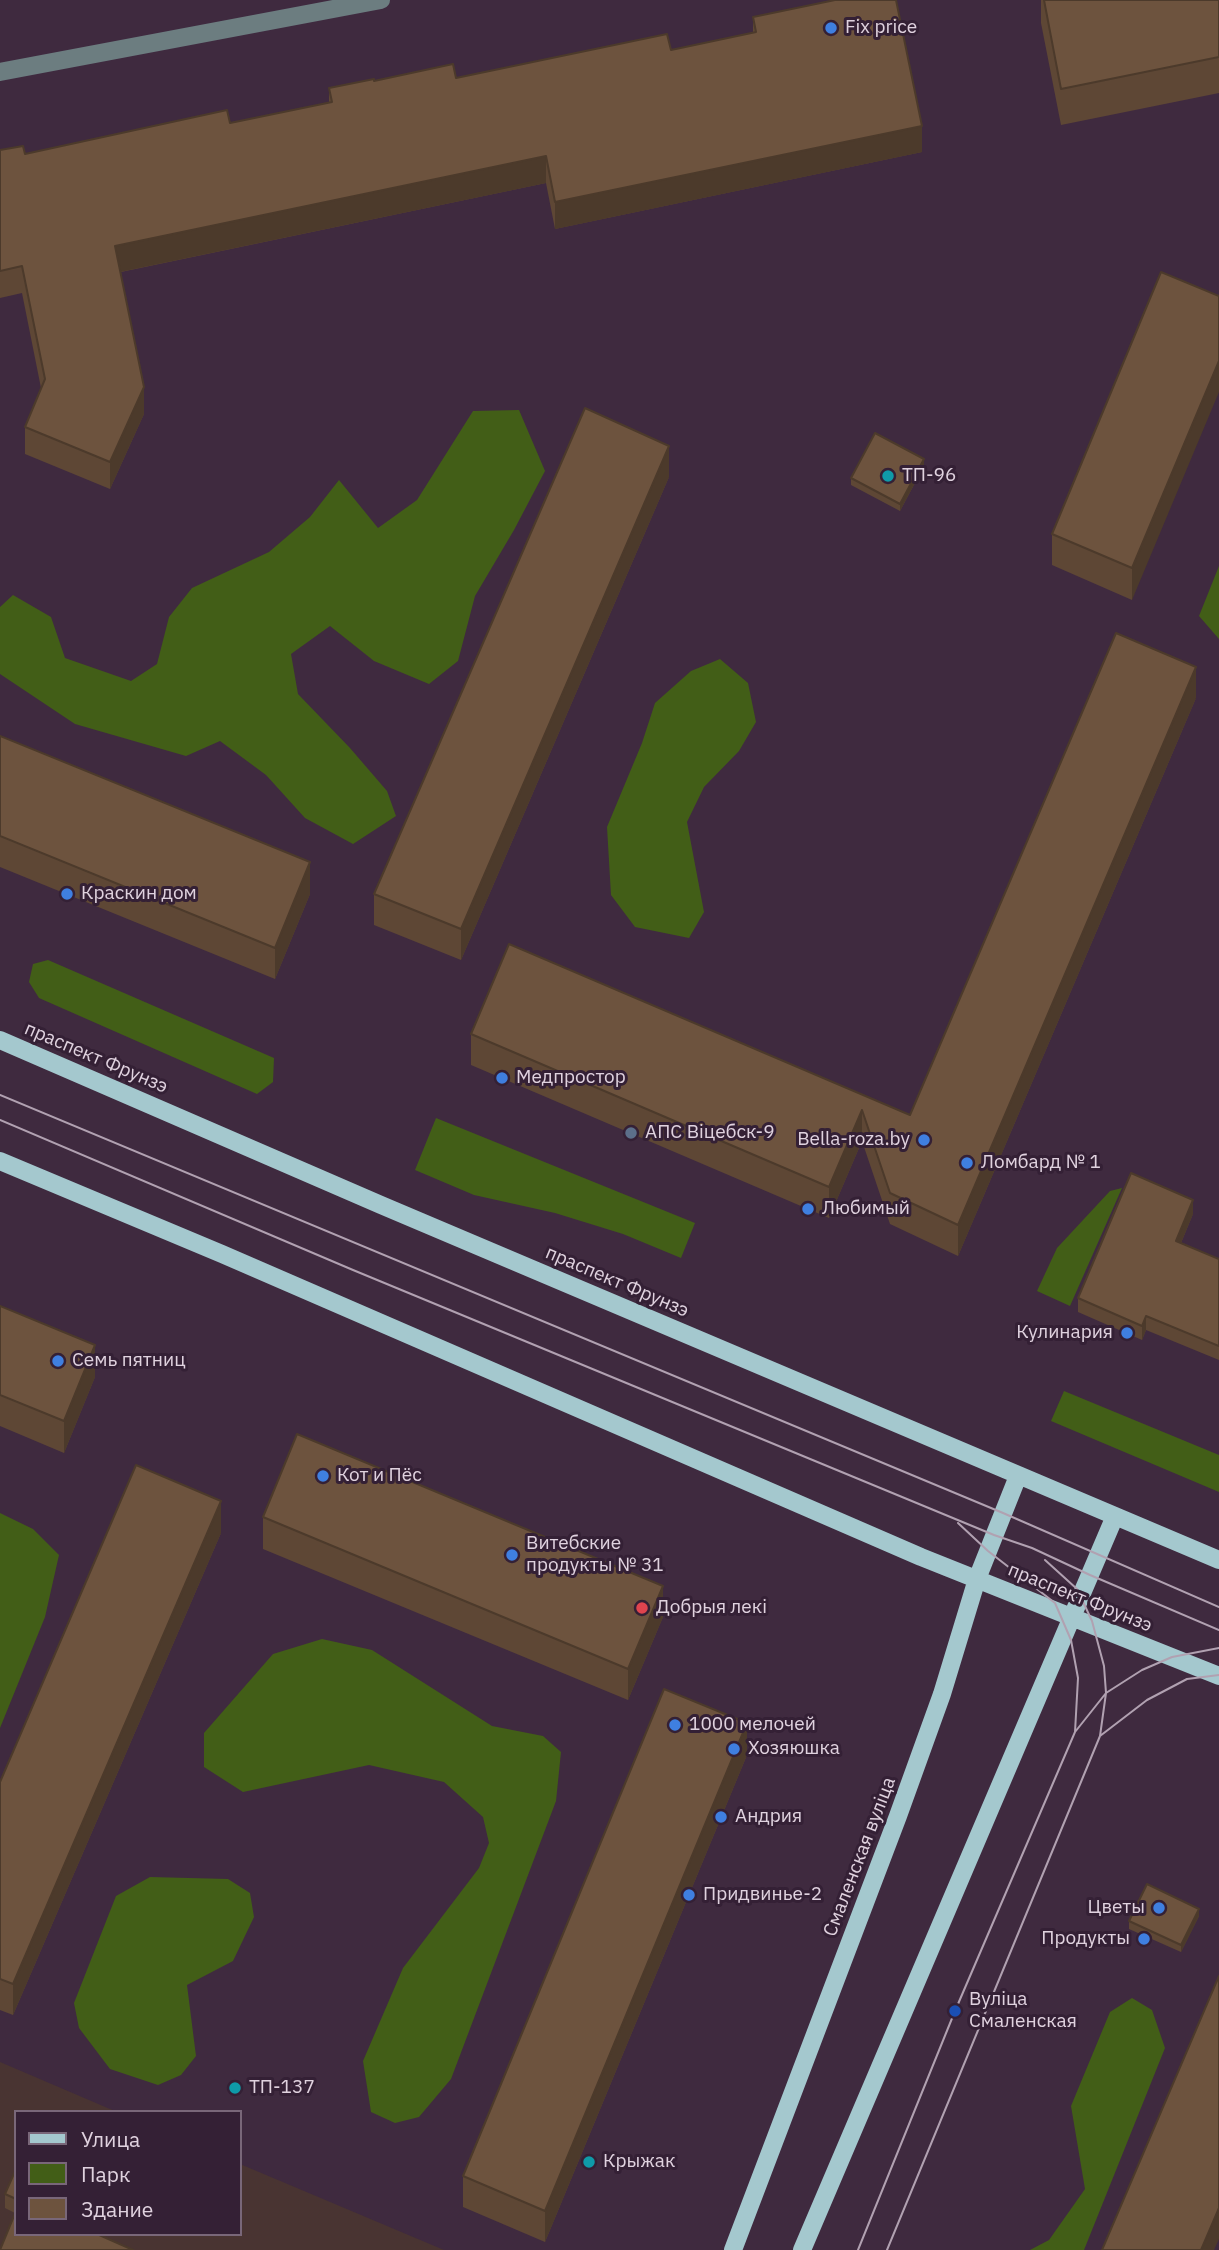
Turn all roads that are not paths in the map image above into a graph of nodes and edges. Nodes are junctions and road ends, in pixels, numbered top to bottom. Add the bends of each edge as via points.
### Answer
1 (381, 0) edge
2 (0, 72) edge
3 (0, 1040) edge
4 (0, 1161) edge
5 (1018, 1476) junction
6 (1115, 1516) junction
7 (1219, 1560) edge
8 (977, 1579) junction
9 (1072, 1617) junction
10 (1219, 1676) edge
11 (733, 2250) edge
12 (803, 2250) edge

1 - 2 street
3 - 5 main road, праспект Фрунзэ
4 - 8 main road, праспект Фрунзэ
5 - 6 main road, праспект Фрунзэ
5 - 8 main road, Смаленская вуліца
6 - 7 main road, праспект Фрунзэ
6 - 9 main road
8 - 9 main road, праспект Фрунзэ
8 - 11 main road, Смаленская вуліца via 942,1694
9 - 10 main road, праспект Фрунзэ
9 - 12 main road

